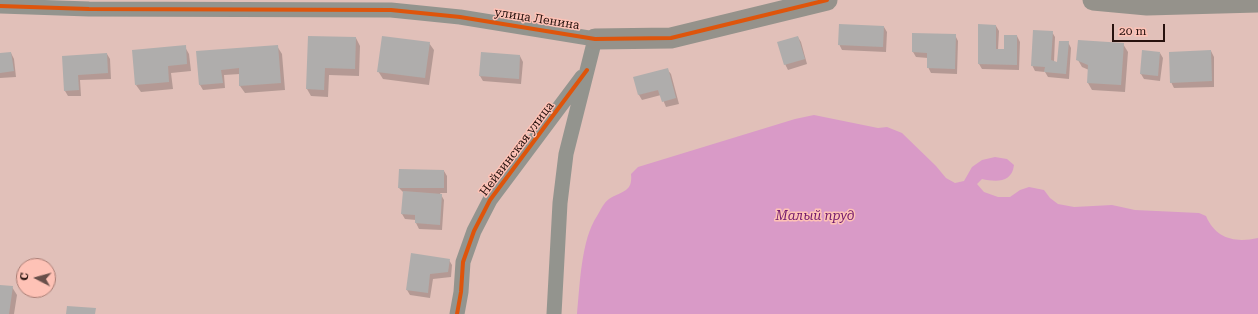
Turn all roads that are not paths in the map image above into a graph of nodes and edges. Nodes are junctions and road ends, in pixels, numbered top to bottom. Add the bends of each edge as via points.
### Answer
1 (827, 0) edge
2 (1092, 0) edge
3 (1258, 2) edge
4 (0, 6) edge
5 (595, 39) junction
6 (587, 70) junction
7 (457, 314) edge
8 (554, 314) edge

1 - 5 street, улица Ленина via 671,38
2 - 3 street via 1147,5
4 - 5 street, улица Ленина via 89,9 391,10 460,17
5 - 6 street
6 - 7 street, Нейвинская улица via 490,200 474,231 463,262
6 - 8 street via 566,154 560,203

